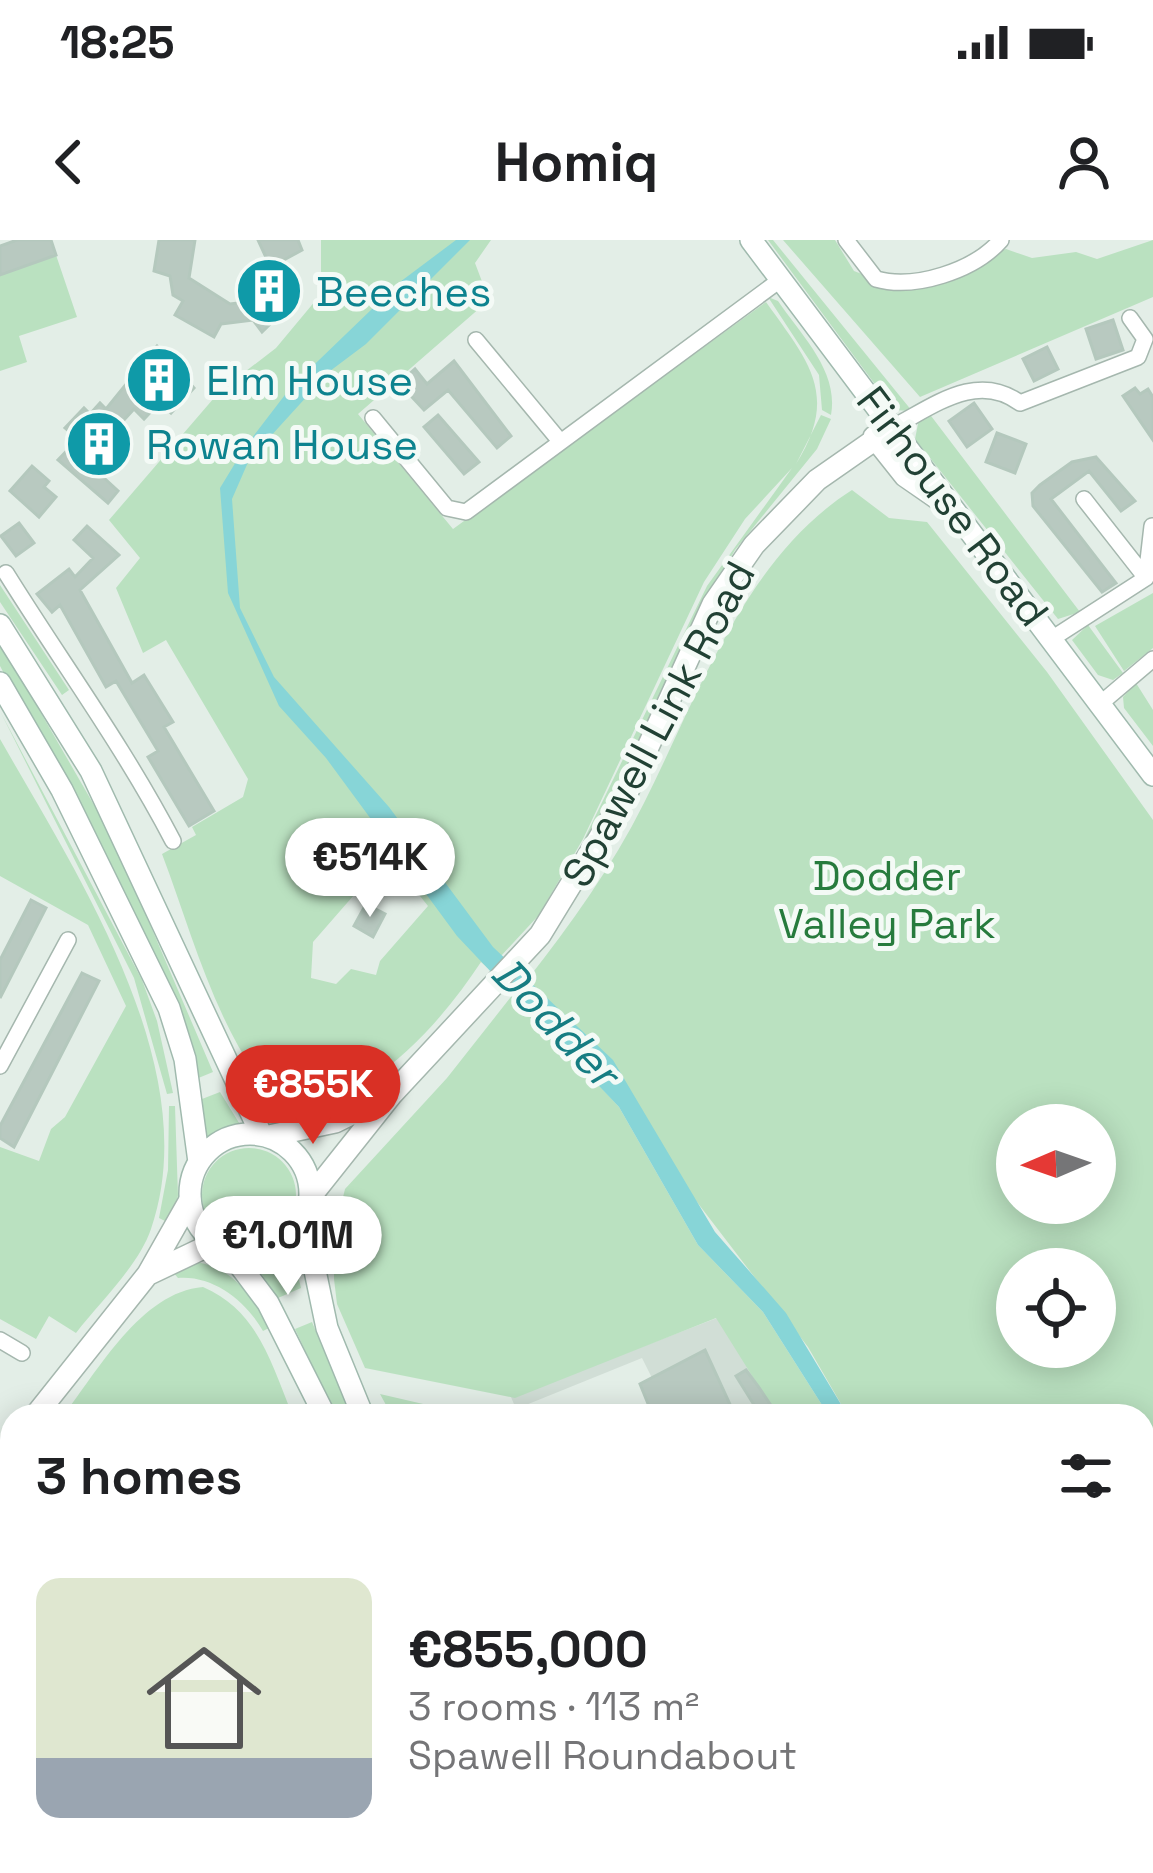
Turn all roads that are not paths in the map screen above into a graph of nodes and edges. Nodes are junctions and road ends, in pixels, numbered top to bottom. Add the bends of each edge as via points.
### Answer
1 (751, 240) edge
2 (847, 240) edge
3 (1000, 240) edge
4 (780, 280) junction
5 (1130, 318) dead end
6 (476, 340) dead end
7 (374, 418) dead end
8 (883, 432) junction
9 (560, 440) junction
10 (1084, 499) dead end
11 (1152, 526) edge
12 (6, 573) dead end
13 (1146, 578) junction
14 (0, 625) edge
15 (1053, 638) junction
16 (1153, 659) edge
17 (0, 683) edge
18 (82, 694) junction
19 (1100, 704) junction
20 (54, 708) junction
21 (1153, 775) edge
22 (173, 841) dead end
23 (68, 940) dead end
24 (0, 1066) edge
25 (392, 1094) junction
26 (265, 1135) junction
27 (199, 1162) junction
28 (311, 1196) junction
29 (190, 1200) junction
30 (305, 1223) junction
31 (222, 1247) junction
32 (148, 1274) junction
33 (0, 1340) edge
34 (22, 1352) dead end
35 (45, 1404) edge
36 (319, 1404) edge
37 (358, 1404) edge

1 - 4 main road, Firhouse Road
2 - 3 street via 876,279 914,286
4 - 8 main road, Firhouse Road
4 - 9 street
5 - 8 street via 1145,339 1138,357 1020,403 1000,388 976,388
6 - 9 street
7 - 9 street via 455,513
8 - 15 main road, Firhouse Road via 957,512
8 - 25 main road, Spawell Link Road via 796,499 754,545 713,604 628,791 540,935
10 - 13 street
11 - 13 street
12 - 18 street
13 - 15 street
14 - 20 main road
15 - 19 main road, Firhouse Road
16 - 19 street
17 - 27 main road via 169,1008
18 - 20 street
18 - 22 street via 129,756
19 - 21 main road, Firhouse Road
20 - 26 main road
23 - 24 street
25 - 26 main road via 335,1122
25 - 28 main road
26 - 27 main road via 226,1139
26 - 28 main road via 296,1154
27 - 29 main road
28 - 30 main road
29 - 31 main road via 200,1227
29 - 32 main road
30 - 31 main road via 263,1253
30 - 37 main road via 327,1328
31 - 32 main road
31 - 36 main road via 268,1303
32 - 35 main road
33 - 34 street

